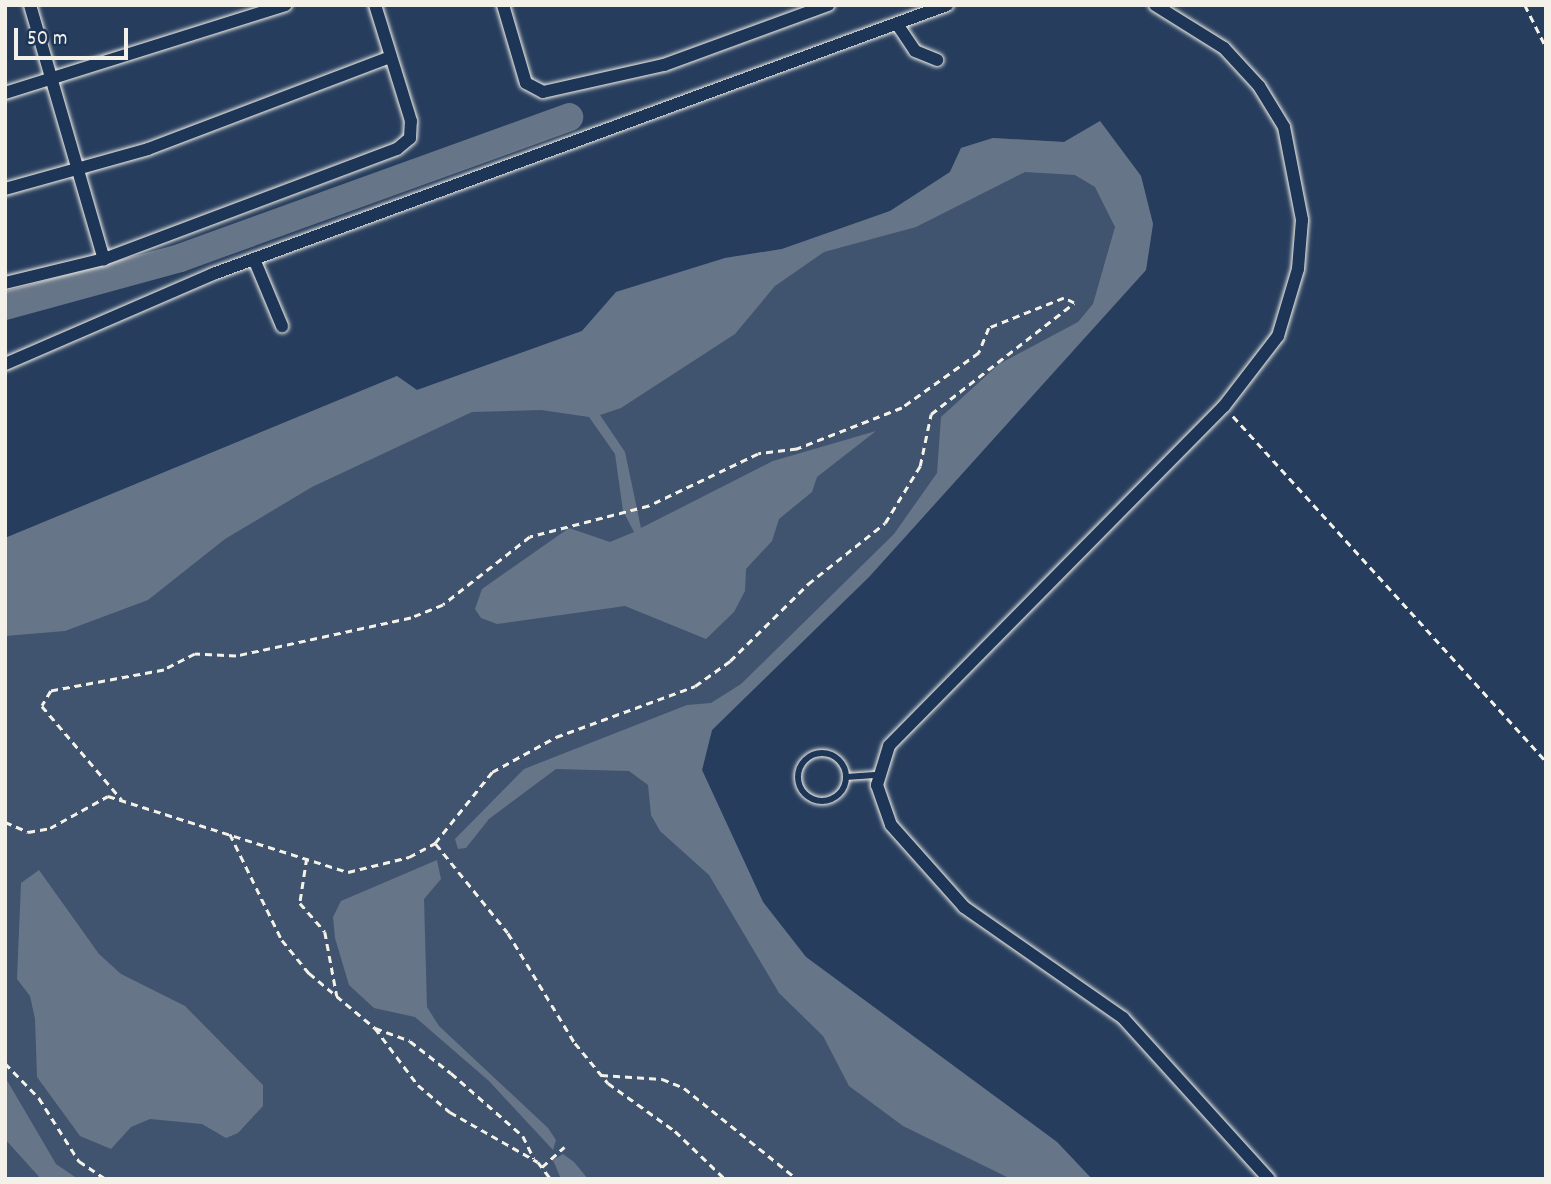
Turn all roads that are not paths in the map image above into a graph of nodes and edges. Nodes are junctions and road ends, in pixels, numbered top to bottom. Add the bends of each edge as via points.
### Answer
1 (30, 5) edge
2 (285, 5) edge
3 (375, 5) edge
4 (503, 5) edge
5 (828, 5) edge
6 (947, 5) edge
7 (1155, 5) edge
8 (897, 24) junction
9 (388, 58) junction
10 (937, 60) dead end
11 (52, 80) junction
12 (5, 93) edge
13 (77, 169) junction
14 (5, 189) edge
15 (104, 258) junction
16 (254, 259) junction
17 (5, 283) edge
18 (282, 326) dead end
19 (5, 364) edge
20 (878, 775) junction
21 (846, 777) junction
22 (1269, 1179) edge

1 - 11 street
2 - 11 street
3 - 9 street
4 - 5 street via 526,83 544,92 664,65
6 - 8 street
7 - 20 street via 1224,48 1259,86 1284,127 1297,169 1302,220 1298,269 1278,336 1224,406 889,746
8 - 10 street via 915,51
8 - 16 street
9 - 13 street via 229,121
9 - 15 street via 411,121 410,138 397,149
11 - 12 street
11 - 13 street
13 - 14 street
13 - 15 street
15 - 17 street
16 - 18 street
16 - 19 street
20 - 21 lane
20 - 22 street via 891,825 964,906 1123,1018
21 - 21 lane via 841,792 828,801 806,795 798,782 806,760 820,753 841,763

